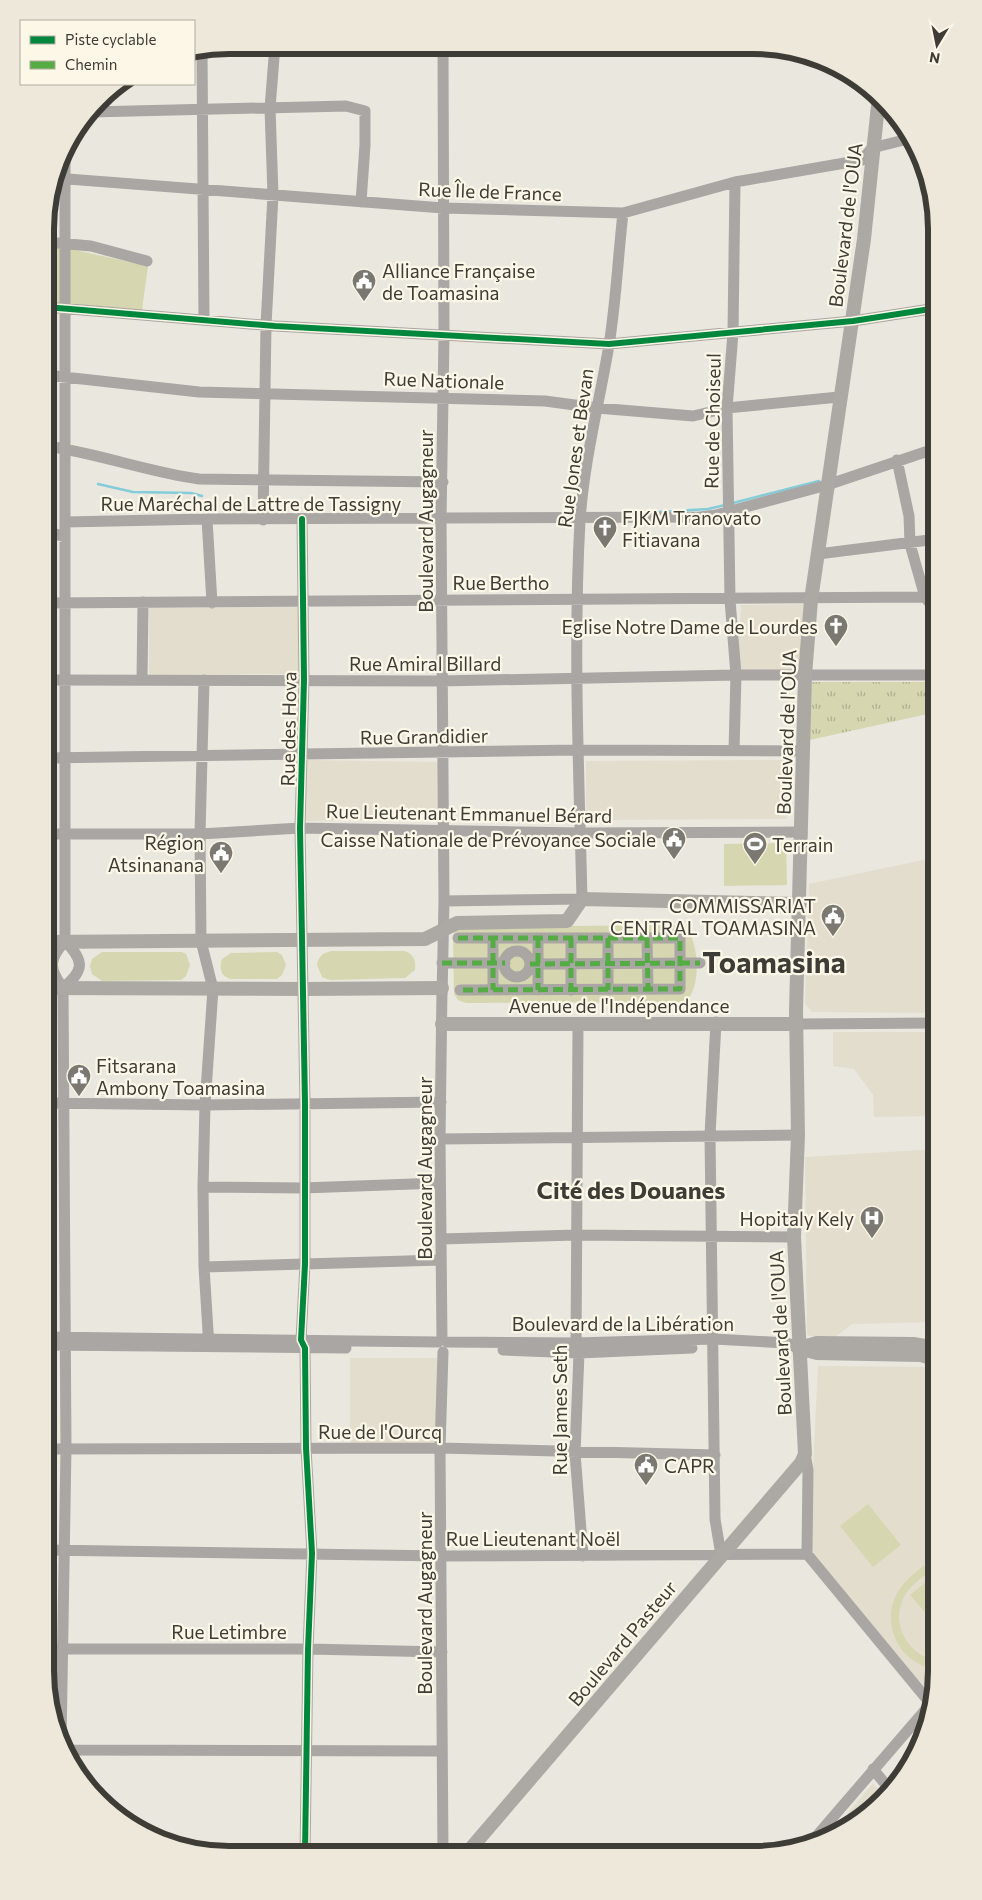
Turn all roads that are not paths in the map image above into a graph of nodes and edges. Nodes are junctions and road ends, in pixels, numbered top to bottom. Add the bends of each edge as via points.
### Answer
1 (275, 54) edge
2 (443, 54) edge
3 (202, 56) edge
4 (878, 106) edge
5 (270, 108) junction
6 (202, 109) junction
7 (98, 112) edge
8 (904, 140) edge
9 (872, 148) junction
10 (61, 179) edge
11 (60, 182) edge
12 (735, 182) junction
13 (203, 190) junction
14 (273, 195) junction
15 (361, 202) junction
16 (443, 208) junction
17 (623, 213) junction
18 (54, 243) edge
19 (65, 244) junction
20 (147, 262) dead end
21 (54, 308) edge
22 (65, 309) junction
23 (928, 309) edge
24 (204, 320) junction
25 (853, 321) junction
26 (266, 325) junction
27 (733, 333) junction
28 (444, 336) junction
29 (609, 344) junction
30 (54, 376) edge
31 (65, 378) junction
32 (266, 395) junction
33 (443, 396) junction
34 (839, 397) junction
35 (597, 408) junction
36 (727, 408) junction
37 (54, 447) edge
38 (65, 449) junction
39 (928, 451) edge
40 (897, 460) junction
41 (263, 480) junction
42 (443, 482) junction
43 (827, 485) junction
44 (728, 511) junction
45 (207, 519) junction
46 (302, 519) junction
47 (580, 519) junction
48 (263, 520) junction
49 (441, 520) junction
50 (65, 522) junction
51 (54, 534) edge
52 (65, 537) junction
53 (928, 541) edge
54 (910, 544) junction
55 (818, 554) junction
56 (925, 597) junction
57 (442, 599) junction
58 (577, 599) junction
59 (730, 600) junction
60 (811, 600) junction
61 (928, 601) edge
62 (143, 602) junction
63 (54, 603) edge
64 (65, 603) junction
65 (305, 603) junction
66 (212, 604) junction
67 (736, 675) junction
68 (805, 675) junction
69 (928, 675) edge
70 (578, 678) junction
71 (54, 680) edge
72 (65, 680) junction
73 (142, 680) junction
74 (204, 680) junction
75 (304, 680) junction
76 (441, 681) junction
77 (577, 750) junction
78 (734, 750) junction
79 (804, 751) junction
80 (442, 753) junction
81 (302, 756) junction
82 (202, 757) junction
83 (54, 758) edge
84 (65, 758) junction
85 (300, 828) junction
86 (443, 829) junction
87 (802, 832) junction
88 (580, 833) junction
89 (54, 834) edge
90 (65, 834) junction
91 (200, 834) junction
92 (582, 900) junction
93 (444, 901) junction
94 (800, 904) junction
95 (442, 931) junction
96 (458, 938) dead end
97 (493, 938) junction
98 (538, 938) junction
99 (571, 938) junction
100 (608, 938) junction
101 (647, 938) junction
102 (302, 939) junction
103 (65, 941) junction
104 (201, 941) junction
105 (54, 942) edge
106 (54, 956) edge
107 (442, 963) junction
108 (499, 963) junction
109 (534, 964) junction
110 (571, 964) junction
111 (608, 964) junction
112 (648, 964) junction
113 (680, 964) junction
114 (700, 964) dead end
115 (54, 975) edge
116 (54, 988) edge
117 (63, 988) junction
118 (213, 989) junction
119 (648, 989) junction
120 (302, 990) junction
121 (460, 990) dead end
122 (494, 990) junction
123 (538, 990) junction
124 (571, 990) junction
125 (608, 990) junction
126 (442, 992) junction
127 (716, 1022) junction
128 (928, 1023) edge
129 (442, 1024) junction
130 (578, 1024) junction
131 (797, 1024) junction
132 (441, 1102) junction
133 (54, 1103) edge
134 (63, 1103) junction
135 (305, 1103) junction
136 (205, 1105) junction
137 (710, 1135) junction
138 (798, 1135) junction
139 (577, 1136) junction
140 (440, 1139) junction
141 (440, 1183) junction
142 (204, 1187) junction
143 (304, 1188) junction
144 (576, 1235) junction
145 (712, 1236) junction
146 (794, 1237) junction
147 (441, 1239) junction
148 (441, 1260) junction
149 (304, 1264) junction
150 (204, 1266) junction
151 (54, 1339) edge
152 (64, 1341) junction
153 (54, 1343) edge
154 (209, 1343) junction
155 (714, 1343) junction
156 (303, 1344) junction
157 (443, 1346) junction
158 (578, 1348) junction
159 (798, 1348) junction
160 (928, 1355) edge
161 (66, 1448) junction
162 (306, 1448) junction
163 (440, 1448) junction
164 (54, 1449) edge
165 (575, 1453) junction
166 (805, 1454) junction
167 (715, 1455) junction
168 (54, 1550) edge
169 (64, 1550) junction
170 (312, 1553) junction
171 (807, 1554) junction
172 (721, 1555) junction
173 (442, 1556) junction
174 (583, 1556) junction
175 (54, 1648) edge
176 (63, 1648) junction
177 (308, 1649) junction
178 (442, 1652) junction
179 (926, 1696) edge
180 (924, 1711) edge
181 (61, 1722) edge
182 (72, 1750) edge
183 (305, 1750) junction
184 (441, 1751) junction
185 (873, 1769) junction
186 (886, 1785) edge
187 (819, 1833) edge
188 (305, 1846) edge
189 (443, 1846) edge
190 (473, 1846) edge

1 - 5 street
2 - 16 street, Boulevard Augagneur
3 - 6 street
4 - 9 main road, Boulevard de l'OUA
5 - 6 street
5 - 14 street
5 - 15 street via 346,106 365,110 366,145
6 - 7 street
6 - 13 street
8 - 9 street, Rue Île de France
9 - 12 street, Rue Île de France via 862,160
9 - 25 main road, Boulevard de l'OUA
10 - 13 street, Rue Île de France
11 - 19 street
12 - 17 street, Rue Île de France
12 - 27 street, Rue de Choiseul
13 - 14 street, Rue Île de France
13 - 24 street
14 - 15 street, Rue Île de France
14 - 26 street
15 - 16 street, Rue Île de France
16 - 17 street, Rue Île de France
16 - 28 street, Boulevard Augagneur
17 - 29 street, Rue Jones et Bevan
18 - 19 street
19 - 20 street via 91,246
19 - 22 street
21 - 22 street
22 - 24 street
22 - 31 street
23 - 25 street
24 - 26 street
25 - 27 street
25 - 34 main road, Boulevard de l'OUA
26 - 28 street
26 - 32 street
27 - 29 street
27 - 36 street, Rue de Choiseul
28 - 29 street
28 - 33 street, Boulevard Augagneur
29 - 35 street, Rue Jones et Bevan
30 - 31 street, Rue Nationale
31 - 32 street, Rue Nationale via 198,392
31 - 38 street
32 - 33 street, Rue Nationale
32 - 41 street
33 - 35 street, Rue Nationale via 545,401
33 - 42 street, Boulevard Augagneur
34 - 36 street, Rue Nationale
34 - 43 main road, Boulevard de l'OUA
35 - 36 street, Rue Nationale via 693,416
35 - 47 street, Rue Jones et Bevan
36 - 44 street, Rue de Choiseul
37 - 38 street
38 - 41 street via 166,475
38 - 50 street
39 - 40 street, Rue Maréchal de Lattre de Tassigny
40 - 43 street, Rue Maréchal de Lattre de Tassigny
40 - 54 street via 909,516
41 - 42 street
41 - 48 street
42 - 49 street, Boulevard Augagneur
43 - 44 street, Rue Maréchal de Lattre de Tassigny
43 - 55 main road, Boulevard de l'OUA
44 - 47 street, Rue Maréchal de Lattre de Tassigny via 700,517
44 - 59 street, Rue de Choiseul
45 - 48 street, Rue Maréchal de Lattre de Tassigny
45 - 50 street, Rue Maréchal de Lattre de Tassigny
45 - 66 street
46 - 48 street, Rue Maréchal de Lattre de Tassigny
46 - 49 street, Rue Maréchal de Lattre de Tassigny
46 - 65 street, Rue des Hova
47 - 49 street, Rue Maréchal de Lattre de Tassigny
47 - 58 street, Rue Jones et Bevan
49 - 57 street, Boulevard Augagneur
50 - 52 street
51 - 52 street
52 - 64 street
53 - 54 street
54 - 55 street
54 - 56 street
55 - 60 main road, Boulevard de l'OUA
56 - 60 street, Rue Bertho
56 - 61 street
57 - 58 street, Rue Bertho
57 - 65 street, Rue Bertho
57 - 76 street, Boulevard Augagneur
58 - 59 street, Rue Bertho
58 - 70 street, Rue Jones et Bevan
59 - 60 street, Rue Bertho
59 - 67 street, Rue de Choiseul
60 - 68 main road, Boulevard de l'OUA
62 - 64 street, Rue Bertho
62 - 66 street, Rue Bertho
62 - 73 street
63 - 64 street, Rue Bertho
64 - 72 street
65 - 66 street, Rue Bertho
65 - 75 street, Rue des Hova
67 - 68 street, Rue Amiral Billard
67 - 70 street, Rue Amiral Billard
67 - 78 street, Rue de Choiseul
68 - 69 street, Rue Amiral Billard
68 - 79 main road, Boulevard de l'OUA
70 - 76 street, Rue Amiral Billard
70 - 77 street, Rue Jones et Bevan
71 - 72 street, Rue Amiral Billard
72 - 73 street, Rue Amiral Billard
72 - 84 street
73 - 74 street, Rue Amiral Billard
74 - 75 street, Rue Amiral Billard
74 - 82 street
75 - 76 street, Rue Amiral Billard
75 - 81 street, Rue des Hova
76 - 80 street, Boulevard Augagneur
77 - 78 street, Rue Grandidier
77 - 80 street, Rue Grandidier
77 - 88 street, Rue Jones et Bevan
78 - 79 street, Rue Grandidier
79 - 87 main road, Boulevard de l'OUA
80 - 81 street, Rue Grandidier
80 - 86 street, Boulevard Augagneur
81 - 82 street, Rue Grandidier
81 - 85 street, Rue des Hova
82 - 84 street, Rue Grandidier
82 - 91 street
83 - 84 street, Rue Grandidier
84 - 90 street
85 - 86 street, Rue Lieutenant Emmanuel Bérard
85 - 91 street, Rue Lieutenant Emmanuel Bérard
85 - 102 street, Rue des Hova
86 - 88 street, Rue Lieutenant Emmanuel Bérard
86 - 93 street, Boulevard Augagneur
87 - 88 street, Rue Lieutenant Emmanuel Bérard
87 - 94 main road, Boulevard de l'OUA
88 - 92 street, Rue Jones et Bevan
89 - 90 street, Rue Lieutenant Emmanuel Bérard
90 - 91 street, Rue Lieutenant Emmanuel Bérard
90 - 103 street
91 - 104 street
92 - 93 street
92 - 94 main road
92 - 95 main road via 567,921 457,923
93 - 95 street, Boulevard Augagneur
94 - 131 main road, Boulevard de l'OUA
95 - 102 main road via 425,939
95 - 107 street, Boulevard Augagneur
96 - 97 street
97 - 98 street
97 - 108 street
98 - 99 street
98 - 109 street
99 - 100 street
99 - 110 street
100 - 101 street
100 - 111 street
101 - 112 street
101 - 113 street via 680,938
102 - 104 main road
102 - 120 street, Rue des Hova
103 - 104 main road
103 - 105 main road
103 - 106 street
103 - 117 street via 77,953 79,965 76,977
104 - 118 street
107 - 108 street
107 - 126 street, Boulevard Augagneur
108 - 109 street via 508,955 520,952
108 - 109 street via 517,977
108 - 122 street
109 - 110 street
109 - 123 street
110 - 111 street
110 - 124 street
111 - 112 street
111 - 125 street
112 - 113 street
112 - 119 street
113 - 114 street
113 - 119 street via 680,989
115 - 117 street
116 - 117 main road
117 - 118 main road
117 - 134 street
118 - 120 main road
118 - 136 street
119 - 125 street
120 - 126 main road
120 - 135 street, Rue des Hova
121 - 122 street
122 - 123 street
123 - 124 street
124 - 125 street
126 - 129 street, Boulevard Augagneur
127 - 130 main road, Avenue de l'Indépendance
127 - 131 main road, Avenue de l'Indépendance
127 - 137 street
128 - 131 street
129 - 130 main road, Avenue de l'Indépendance
129 - 132 street, Boulevard Augagneur
130 - 139 street, Rue James Seth
131 - 138 main road, Boulevard de l'OUA
132 - 135 street
132 - 140 street, Boulevard Augagneur
133 - 134 street
134 - 136 street
134 - 152 street
135 - 136 street
135 - 143 street, Rue des Hova
136 - 142 street
137 - 138 street
137 - 139 street
137 - 145 street
138 - 146 main road, Boulevard de l'OUA
139 - 140 street
139 - 144 street, Rue James Seth
140 - 141 street, Boulevard Augagneur
141 - 143 street
141 - 147 street, Boulevard Augagneur
142 - 143 street
142 - 150 street
143 - 149 street, Rue des Hova
144 - 145 street
144 - 147 street
144 - 158 street, Rue James Seth
145 - 146 street
145 - 155 street
146 - 159 main road, Boulevard de l'OUA
147 - 148 street, Boulevard Augagneur
148 - 149 street
148 - 157 street, Boulevard Augagneur
149 - 150 street
149 - 156 street, Rue des Hova
150 - 154 street
151 - 152 street, Boulevard de la Libération
152 - 153 street, Boulevard de la Libération
152 - 154 street, Boulevard de la Libération
152 - 161 street
154 - 156 street, Boulevard de la Libération
155 - 158 street, Boulevard de la Libération
155 - 159 street, Boulevard de la Libération via 786,1343
155 - 167 street
156 - 157 street, Boulevard de la Libération
156 - 162 street, Rue des Hova
157 - 158 street, Boulevard de la Libération
157 - 163 street, Boulevard Augagneur
158 - 165 street, Rue James Seth
159 - 160 main road, Boulevard de la Libération via 817,1353
159 - 166 main road, Boulevard de l'OUA
161 - 162 street, Rue de l'Ourcq
161 - 164 street, Rue de l'Ourcq
161 - 169 street
162 - 163 street, Rue de l'Ourcq
162 - 170 street, Rue des Hova
163 - 165 street, Rue de l'Ourcq
163 - 173 street, Boulevard Augagneur
165 - 167 street, Rue de l'Ourcq
165 - 174 street, Rue James Seth
166 - 171 street, Boulevard de l'OUA via 808,1470
166 - 172 main road, Boulevard Pasteur
167 - 172 street via 715,1518
168 - 169 street, Rue Lieutenant Noël
169 - 170 street, Rue Lieutenant Noël
169 - 176 street
170 - 173 street, Rue Lieutenant Noël
170 - 177 street, Rue des Hova
171 - 172 street, Rue Lieutenant Noël
171 - 179 street
172 - 174 street, Rue Lieutenant Noël
172 - 190 main road, Boulevard Pasteur
173 - 174 street, Rue Lieutenant Noël
173 - 178 street, Boulevard Augagneur
175 - 176 street, Rue Letimbre
176 - 177 street, Rue Letimbre
176 - 181 street
177 - 178 street, Rue Letimbre
177 - 183 street, Rue des Hova
178 - 184 street, Boulevard Augagneur
180 - 185 street
182 - 183 street
183 - 184 street
183 - 188 street, Rue des Hova
184 - 189 street, Boulevard Augagneur
185 - 186 street
185 - 187 street

